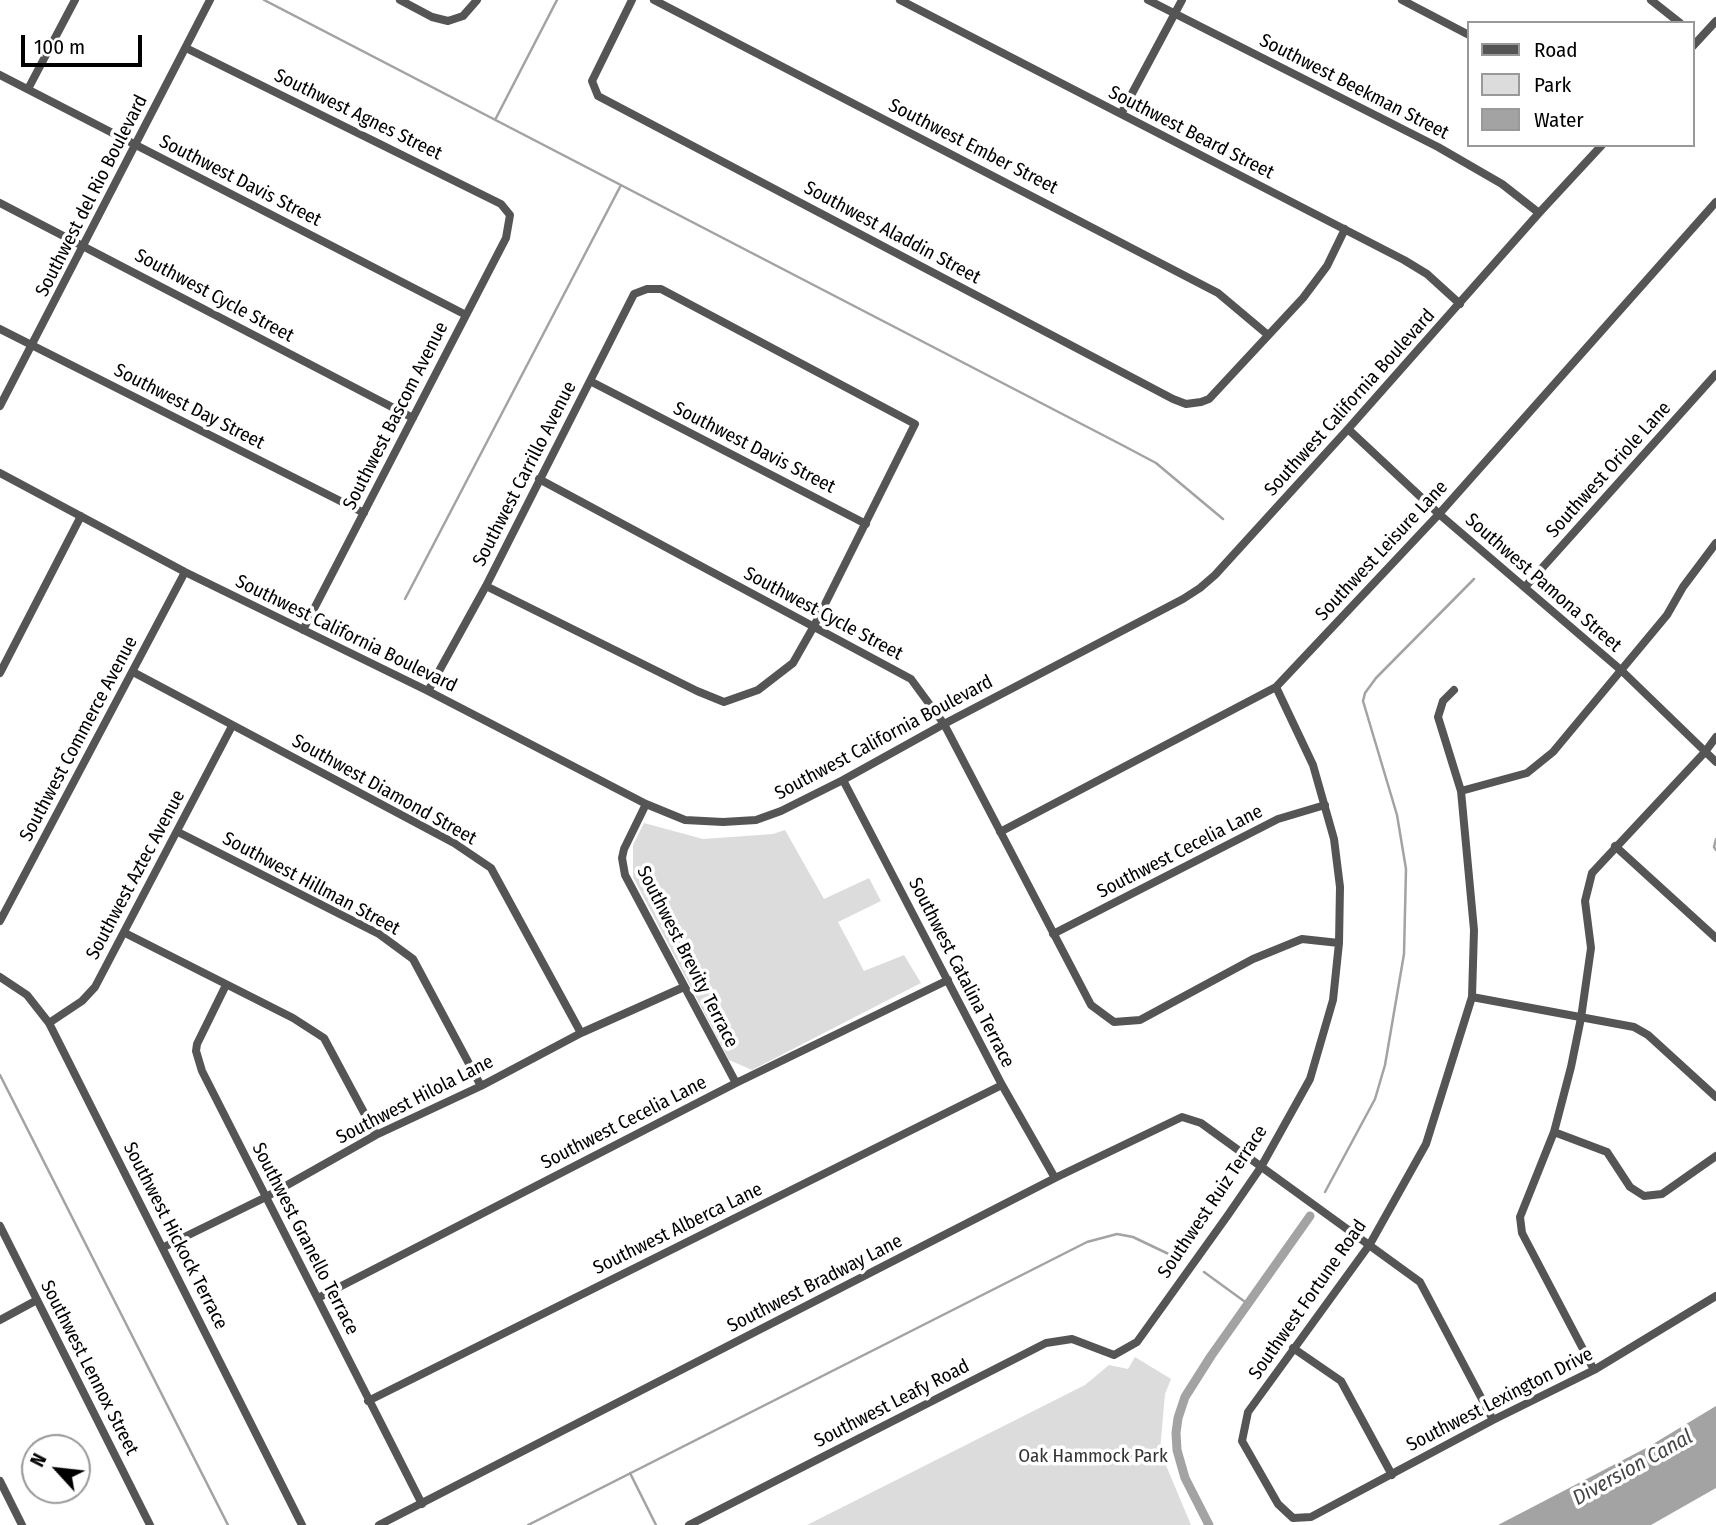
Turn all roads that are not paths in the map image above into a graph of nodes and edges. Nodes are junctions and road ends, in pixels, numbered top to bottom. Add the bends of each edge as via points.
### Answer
1 (75, 0) edge
2 (210, 0) edge
3 (400, 0) edge
4 (477, 0) edge
5 (632, 0) edge
6 (654, 0) edge
7 (900, 0) edge
8 (1147, 0) edge
9 (1182, 0) edge
10 (1402, 0) edge
11 (1651, 0) edge
12 (1174, 14) junction
13 (1677, 21) edge
14 (1716, 21) edge
15 (1468, 34) edge
16 (1695, 40) edge
17 (187, 48) junction
18 (0, 75) edge
19 (29, 89) junction
20 (1121, 114) junction
21 (135, 145) junction
22 (1600, 147) edge
23 (0, 202) edge
24 (1716, 202) edge
25 (1539, 213) junction
26 (510, 215) joint
27 (1345, 229) junction
28 (83, 245) junction
29 (1460, 304) junction
30 (466, 315) junction
31 (0, 329) edge
32 (1268, 335) junction
33 (33, 345) junction
34 (1716, 374) edge
35 (590, 381) junction
36 (0, 406) edge
37 (413, 418) junction
38 (1348, 429) junction
39 (0, 473) edge
40 (539, 479) junction
41 (364, 513) junction
42 (1439, 514) junction
43 (82, 516) junction
44 (866, 524) junction
45 (1716, 542) edge
46 (186, 572) junction
47 (486, 586) junction
48 (1525, 587) junction
49 (814, 626) junction
50 (303, 630) junction
51 (1622, 671) junction
52 (133, 672) junction
53 (0, 673) edge
54 (1276, 687) junction
55 (1454, 690) dead end
56 (428, 691) junction
57 (944, 724) junction
58 (232, 726) junction
59 (1716, 737) edge
60 (1705, 752) junction
61 (1716, 762) edge
62 (843, 780) junction
63 (1461, 791) junction
64 (646, 804) junction
65 (1325, 805) junction
66 (178, 831) junction
67 (1000, 832) junction
68 (1615, 846) junction
69 (0, 921) edge
70 (125, 933) junction
71 (1053, 934) junction
72 (1716, 938) edge
73 (1339, 943) junction
74 (0, 977) edge
75 (948, 980) junction
76 (226, 985) junction
77 (684, 986) junction
78 (1472, 997) junction
79 (1581, 1018) junction
80 (49, 1023) junction
81 (581, 1033) junction
82 (736, 1083) junction
83 (1002, 1085) junction
84 (481, 1086) junction
85 (1716, 1097) edge
86 (1554, 1132) junction
87 (376, 1135) junction
88 (1716, 1156) edge
89 (1261, 1167) junction
90 (1055, 1178) junction
91 (266, 1197) junction
92 (0, 1226) edge
93 (1370, 1244) junction
94 (164, 1248) junction
95 (1716, 1296) edge
96 (318, 1298) junction
97 (37, 1300) junction
98 (0, 1320) edge
99 (1293, 1348) junction
100 (1114, 1355) joint
101 (1594, 1370) junction
102 (368, 1401) junction
103 (1493, 1420) junction
104 (1392, 1475) junction
105 (0, 1481) edge
106 (422, 1504) junction
107 (1293, 1518) joint
108 (22, 1525) edge
109 (150, 1525) edge
110 (302, 1525) edge
111 (379, 1525) edge
112 (689, 1525) edge

1 - 19 street
2 - 17 street, Southwest del Rio Boulevard
3 - 4 street via 447,21 469,12
5 - 32 street, Southwest Aladdin Street via 592,81 598,96 1127,375 1186,404 1201,402 1209,399
6 - 32 street, Southwest Ember Street via 1219,293
7 - 20 street, Southwest Beard Street
8 - 12 street, Southwest Beekman Street
9 - 12 street
10 - 15 street
11 - 13 street
12 - 20 street
12 - 25 street, Southwest Beekman Street via 1438,147 1502,184
14 - 16 street
17 - 21 street, Southwest del Rio Boulevard
17 - 26 street, Southwest Agnes Street via 501,204
18 - 19 street, Southwest Davis Street
19 - 21 street, Southwest Davis Street
20 - 27 street, Southwest Beard Street
21 - 28 street, Southwest del Rio Boulevard
21 - 30 street, Southwest Davis Street
22 - 25 street, Southwest California Boulevard
23 - 28 street, Southwest Cycle Street
24 - 42 street, Southwest Leisure Lane
25 - 29 street, Southwest California Boulevard
26 - 30 street, Southwest Bascom Avenue via 506,238
27 - 29 street, Southwest Beard Street via 1417,268
27 - 32 street via 1318,279
28 - 33 street, Southwest del Rio Boulevard
28 - 37 street, Southwest Cycle Street
29 - 38 street, Southwest California Boulevard
30 - 37 street, Southwest Bascom Avenue
31 - 33 street, Southwest Day Street
33 - 36 street, Southwest del Rio Boulevard
33 - 41 street, Southwest Day Street
34 - 48 street, Southwest Oriole Lane
35 - 40 street, Southwest Carrillo Avenue
35 - 44 street, Southwest Davis Street
35 - 44 street, Southwest Carrillo Avenue via 634,294 662,289 915,424
37 - 41 street, Southwest Bascom Avenue
38 - 42 street, Southwest Pamona Street
38 - 57 street, Southwest California Boulevard via 1200,587
39 - 43 street, Southwest California Boulevard
40 - 47 street, Southwest Carrillo Avenue
40 - 49 street, Southwest Cycle Street
41 - 50 street, Southwest Bascom Avenue
42 - 48 street, Southwest Pamona Street
42 - 54 street, Southwest Leisure Lane
43 - 46 street, Southwest California Boulevard
43 - 53 street
44 - 49 street
45 - 51 street
46 - 50 street, Southwest California Boulevard
46 - 52 street, Southwest Commerce Avenue
47 - 49 street via 724,702 758,690 793,663
47 - 56 street, Southwest Carrillo Avenue
48 - 51 street, Southwest Pamona Street
49 - 57 street, Southwest Cycle Street via 911,679
50 - 56 street, Southwest California Boulevard
51 - 60 street, Southwest Pamona Street
51 - 63 street via 1553,752 1527,773
52 - 58 street, Southwest Diamond Street
52 - 69 street, Southwest Commerce Avenue
54 - 65 street, Southwest Ruiz Terrace via 1313,765
54 - 67 street, Southwest Leisure Lane
55 - 63 street, Southwest Fortune Road via 1443,701 1438,717
56 - 64 street, Southwest California Boulevard
57 - 62 street, Southwest California Boulevard
57 - 67 street, Southwest Cycle Street
58 - 66 street, Southwest Aztec Avenue
58 - 81 street, Southwest Diamond Street via 454,843 491,868
59 - 60 street
60 - 61 street, Southwest Pamona Street
60 - 68 street
62 - 64 street, Southwest California Boulevard via 756,820 685,820
62 - 75 street, Southwest Catalina Terrace
63 - 78 street, Southwest Fortune Road via 1474,930
64 - 77 street, Southwest Brevity Terrace via 624,849 623,866
65 - 71 street, Southwest Cecelia Lane via 1278,819
65 - 73 street, Southwest Ruiz Terrace via 1340,887
66 - 70 street, Southwest Aztec Avenue
66 - 84 street, Southwest Hillman Street via 379,934 413,959
67 - 71 street, Southwest Cycle Street
68 - 72 street
68 - 79 street via 1592,873 1585,901 1591,948
70 - 76 street
70 - 80 street, Southwest Aztec Avenue via 95,987
71 - 73 street, Southwest Cycle Street via 1091,1005 1114,1022 1140,1020 1254,959 1302,939
73 - 89 street, Southwest Ruiz Terrace via 1332,1000 1310,1079
74 - 80 street, Southwest Hickock Terrace via 27,995
75 - 82 street, Southwest Cecelia Lane
75 - 83 street, Southwest Catalina Terrace
76 - 87 street via 324,1038
76 - 91 street, Southwest Granello Terrace via 196,1051
77 - 81 street, Southwest Hilola Lane
77 - 82 street, Southwest Brevity Terrace
78 - 79 street
78 - 93 street, Southwest Fortune Road via 1426,1144
79 - 85 street via 1642,1030
79 - 86 street
80 - 94 street, Southwest Hickock Terrace
81 - 84 street, Southwest Hilola Lane
82 - 96 street, Southwest Cecelia Lane
83 - 90 street, Southwest Catalina Terrace
83 - 102 street, Southwest Alberca Lane
84 - 87 street, Southwest Hilola Lane
86 - 88 street via 1607,1152 1630,1187 1644,1196 1662,1194
86 - 101 street via 1520,1217 1522,1233
87 - 91 street, Southwest Hilola Lane
89 - 90 street, Southwest Bradway Lane via 1201,1123 1182,1117
89 - 93 street
89 - 100 street, Southwest Ruiz Terrace via 1137,1342
90 - 106 street, Southwest Bradway Lane
91 - 94 street, Southwest Hilola Lane
91 - 96 street, Southwest Granello Terrace
92 - 97 street, Southwest Lennox Street
93 - 99 street, Southwest Fortune Road
93 - 103 street via 1420,1282
94 - 110 street, Southwest Hickock Terrace
95 - 101 street, Southwest Lexington Drive
96 - 102 street, Southwest Granello Terrace
97 - 98 street
97 - 109 street, Southwest Lennox Street
99 - 104 street via 1340,1381
99 - 107 street, Southwest Fortune Road via 1248,1412 1242,1441 1278,1504
100 - 112 street, Southwest Leafy Road via 1072,1339 1046,1343
101 - 103 street, Southwest Lexington Drive
102 - 106 street, Southwest Granello Terrace
103 - 104 street, Southwest Lexington Drive
104 - 107 street, Southwest Lexington Drive via 1311,1517
105 - 108 street
106 - 111 street, Southwest Bradway Lane

